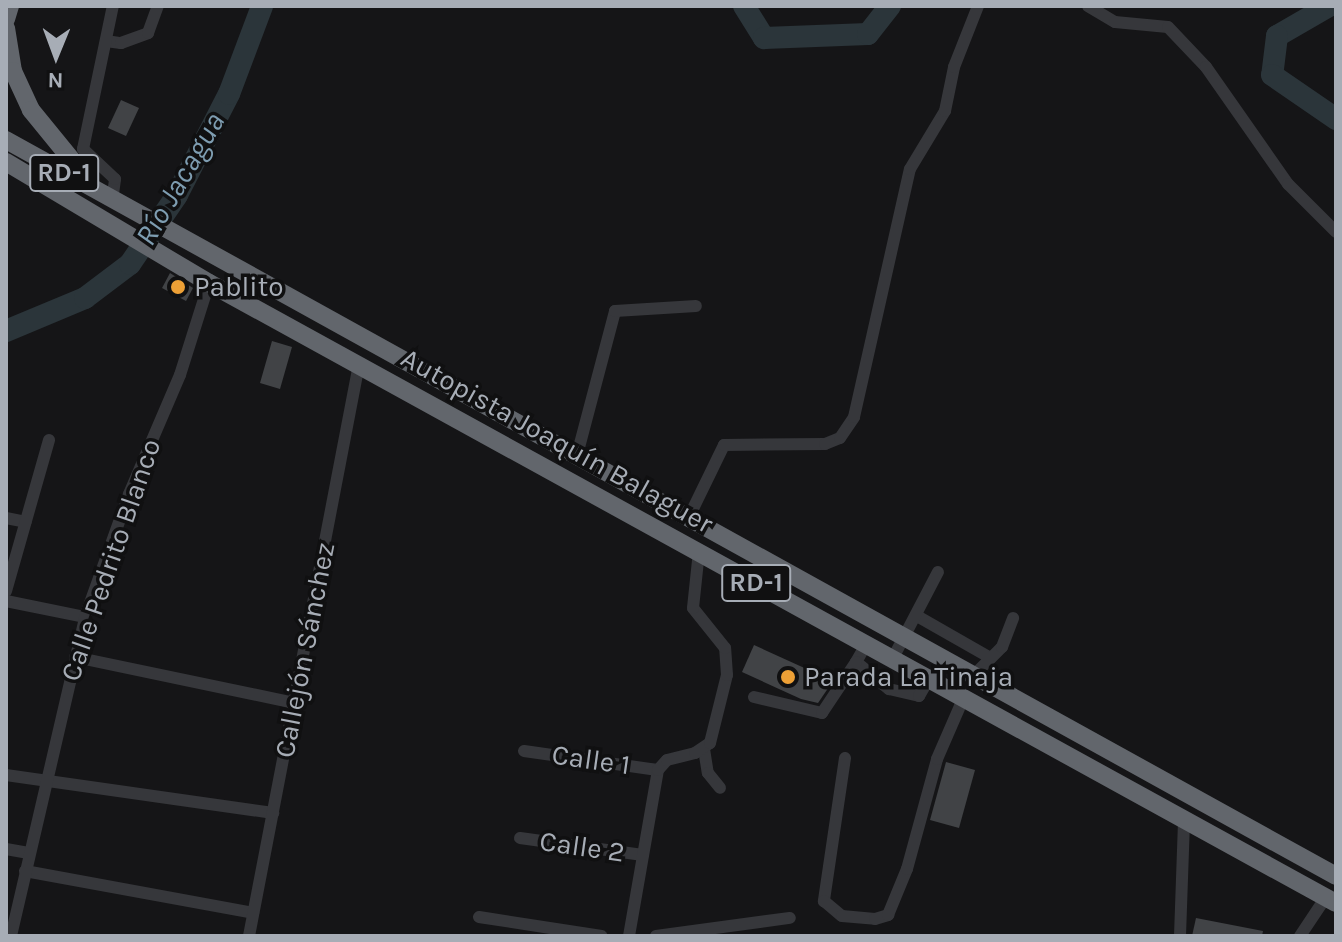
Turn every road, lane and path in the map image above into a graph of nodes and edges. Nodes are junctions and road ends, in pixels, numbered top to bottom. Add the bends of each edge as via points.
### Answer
1 (10, 6) edge
2 (113, 6) edge
3 (158, 6) edge
4 (978, 6) edge
5 (1088, 6) edge
6 (6, 19) edge
7 (6, 28) edge
8 (106, 41) junction
9 (6, 140) edge
10 (6, 162) edge
11 (112, 206) junction
12 (1336, 232) edge
13 (209, 283) junction
14 (696, 306) dead end
15 (359, 364) junction
16 (49, 440) dead end
17 (577, 455) junction
18 (689, 517) junction
19 (6, 518) edge
20 (26, 522) junction
21 (699, 551) junction
22 (938, 572) dead end
23 (6, 591) edge
24 (6, 601) edge
25 (917, 616) junction
26 (85, 617) junction
27 (1013, 618) dead end
28 (905, 636) junction
29 (867, 643) junction
30 (75, 657) junction
31 (989, 657) junction
32 (893, 658) junction
33 (856, 662) junction
34 (975, 674) junction
35 (929, 679) junction
36 (754, 697) dead end
37 (964, 697) junction
38 (295, 703) junction
39 (704, 749) junction
40 (524, 751) dead end
41 (845, 758) dead end
42 (658, 770) junction
43 (6, 775) edge
44 (45, 783) junction
45 (720, 788) dead end
46 (273, 813) junction
47 (1184, 819) junction
48 (520, 838) dead end
49 (6, 849) edge
50 (29, 853) junction
51 (643, 855) junction
52 (25, 871) junction
53 (1336, 876) edge
54 (1331, 900) edge
55 (253, 913) junction
56 (479, 917) dead end
57 (790, 918) dead end
58 (496, 922) junction
59 (11, 936) edge
60 (249, 936) edge
61 (494, 936) edge
62 (602, 936) edge
63 (629, 936) edge
64 (656, 936) edge
65 (1180, 936) edge
66 (1300, 936) edge

1 - 6 highway
2 - 8 street
3 - 8 street via 148,33 121,43
4 - 18 street via 954,67 945,111 910,169 854,417 840,438 825,444 724,445
5 - 12 street via 1115,22 1168,27 1206,67 1288,184
7 - 11 highway via 13,71 31,110 53,143
8 - 11 street via 83,149 115,179
9 - 11 highway, Autopista Joaquín Balaguer / RD-1
10 - 11 highway, Autopista Joaquín Balaguer / RD-1
11 - 13 highway, Autopista Joaquín Balaguer / RD-1 via 176,264
11 - 17 highway, Autopista Joaquín Balaguer / RD-1 via 185,239
13 - 15 highway, Autopista Joaquín Balaguer / RD-1
13 - 26 street, Calle Pedrito Blanco via 180,375
14 - 17 street via 615,311
15 - 21 highway, Autopista Joaquín Balaguer / RD-1
15 - 38 street, Callejón Sánchez
16 - 20 street
17 - 18 highway, Autopista Joaquín Balaguer / RD-1
18 - 28 highway, Autopista Joaquín Balaguer / RD-1
19 - 20 street
20 - 23 street
21 - 29 highway, Autopista Joaquín Balaguer / RD-1
21 - 39 street via 693,608 720,639 727,658 715,731
22 - 25 street
24 - 26 street
25 - 28 street
25 - 31 street
26 - 30 street, Calle Pedrito Blanco
27 - 31 street via 1002,647
28 - 32 street
28 - 34 highway, Autopista Joaquín Balaguer / RD-1
29 - 32 highway, Autopista Joaquín Balaguer / RD-1
29 - 33 street
30 - 38 street
30 - 44 street, Calle Pedrito Blanco
31 - 34 street
32 - 35 highway, Autopista Joaquín Balaguer / RD-1
33 - 35 street via 907,697 919,696
33 - 36 street via 822,713
34 - 53 highway, Autopista Joaquín Balaguer / RD-1
35 - 37 highway, Autopista Joaquín Balaguer / RD-1
37 - 41 street via 937,759 907,869 888,915 875,919 842,916 824,901
37 - 47 highway, Autopista Joaquín Balaguer / RD-1
38 - 46 street, Callejón Sánchez
39 - 42 street via 667,760
39 - 45 street via 708,773
40 - 42 street, Calle 1
42 - 51 street
43 - 44 street
44 - 46 street
44 - 50 street, Calle Pedrito Blanco
46 - 55 street, Callejón Sánchez
47 - 54 highway, Autopista Joaquín Balaguer / RD-1
47 - 65 street
48 - 51 street, Calle 2
49 - 50 street
50 - 52 street, Calle Pedrito Blanco
51 - 63 street
52 - 55 street
52 - 59 street, Calle Pedrito Blanco
54 - 66 street
55 - 60 street, Callejón Sánchez
56 - 58 street
57 - 64 street
58 - 61 street
58 - 62 street

